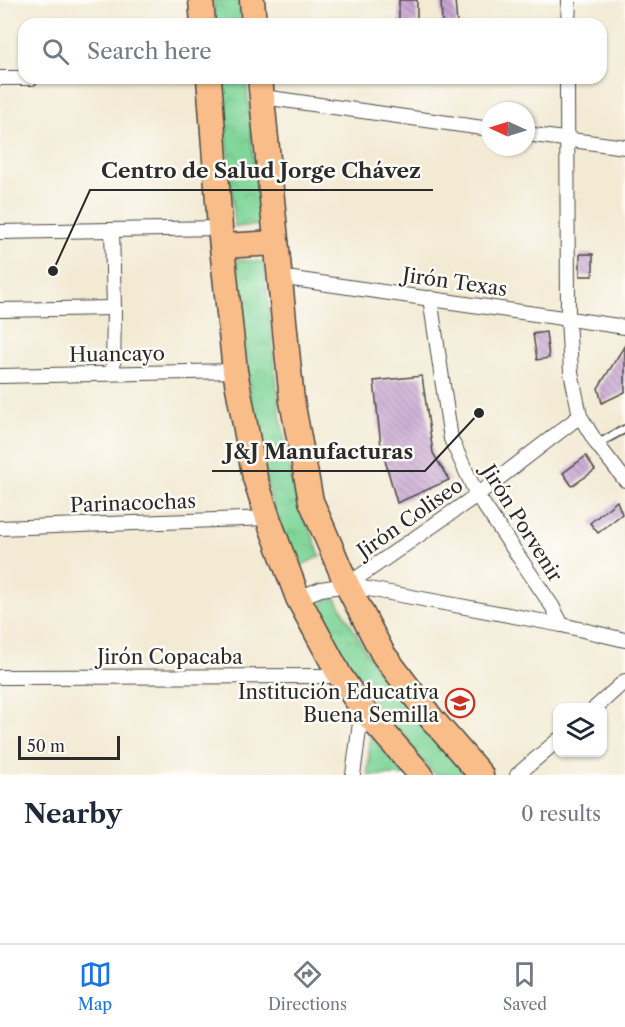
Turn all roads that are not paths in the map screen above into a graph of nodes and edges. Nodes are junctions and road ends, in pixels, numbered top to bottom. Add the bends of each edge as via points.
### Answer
1 (201, 0) edge
2 (252, 0) edge
3 (569, 0) edge
4 (202, 18) edge
5 (254, 18) edge
6 (568, 18) edge
7 (0, 78) edge
8 (18, 78) edge
9 (209, 84) edge
10 (567, 84) edge
11 (261, 87) edge
12 (481, 127) edge
13 (535, 135) edge
14 (566, 140) junction
15 (625, 147) edge
16 (112, 230) junction
17 (0, 232) edge
18 (221, 237) junction
19 (276, 243) junction
20 (279, 277) junction
21 (430, 298) junction
22 (114, 308) junction
23 (0, 310) edge
24 (568, 318) junction
25 (625, 327) edge
26 (235, 371) junction
27 (113, 373) junction
28 (0, 376) edge
29 (579, 416) junction
30 (625, 429) edge
31 (597, 444) junction
32 (625, 480) edge
33 (477, 495) junction
34 (268, 518) junction
35 (0, 528) edge
36 (347, 585) junction
37 (298, 598) junction
38 (562, 625) junction
39 (625, 640) edge
40 (340, 676) junction
41 (0, 677) edge
42 (622, 690) edge
43 (603, 703) edge
44 (362, 708) junction
45 (553, 744) edge
46 (353, 775) edge
47 (421, 775) edge
48 (481, 775) edge
49 (517, 775) edge

1 - 4 highway
2 - 5 highway
3 - 6 street
7 - 8 street
9 - 18 highway
10 - 14 street
11 - 12 street
11 - 19 highway
13 - 14 street
14 - 15 street
14 - 24 street
16 - 17 street
16 - 18 street
16 - 22 street
18 - 19 highway
18 - 26 highway
19 - 20 highway
20 - 21 street, Jirón Texas
20 - 36 highway via 292,401 311,501
21 - 24 street, Jirón Texas
21 - 33 street, Jirón Porvenir via 451,439
22 - 23 street
22 - 27 street
24 - 25 street, Jirón Texas
24 - 29 street via 571,372
26 - 27 street, Huancayo
26 - 34 highway via 255,478
27 - 28 street, Huancayo
29 - 31 street
29 - 33 street, Jirón Coliseo
30 - 31 lane
31 - 32 street
33 - 36 street, Jirón Coliseo
33 - 38 street, Jirón Porvenir
34 - 35 street, Parinacochas
34 - 37 highway
36 - 37 street
36 - 38 street
36 - 48 highway via 383,654
37 - 40 highway
38 - 39 street
40 - 41 street, Jirón Copacaba
40 - 44 highway
42 - 43 street
44 - 46 street
44 - 47 highway
45 - 49 street

